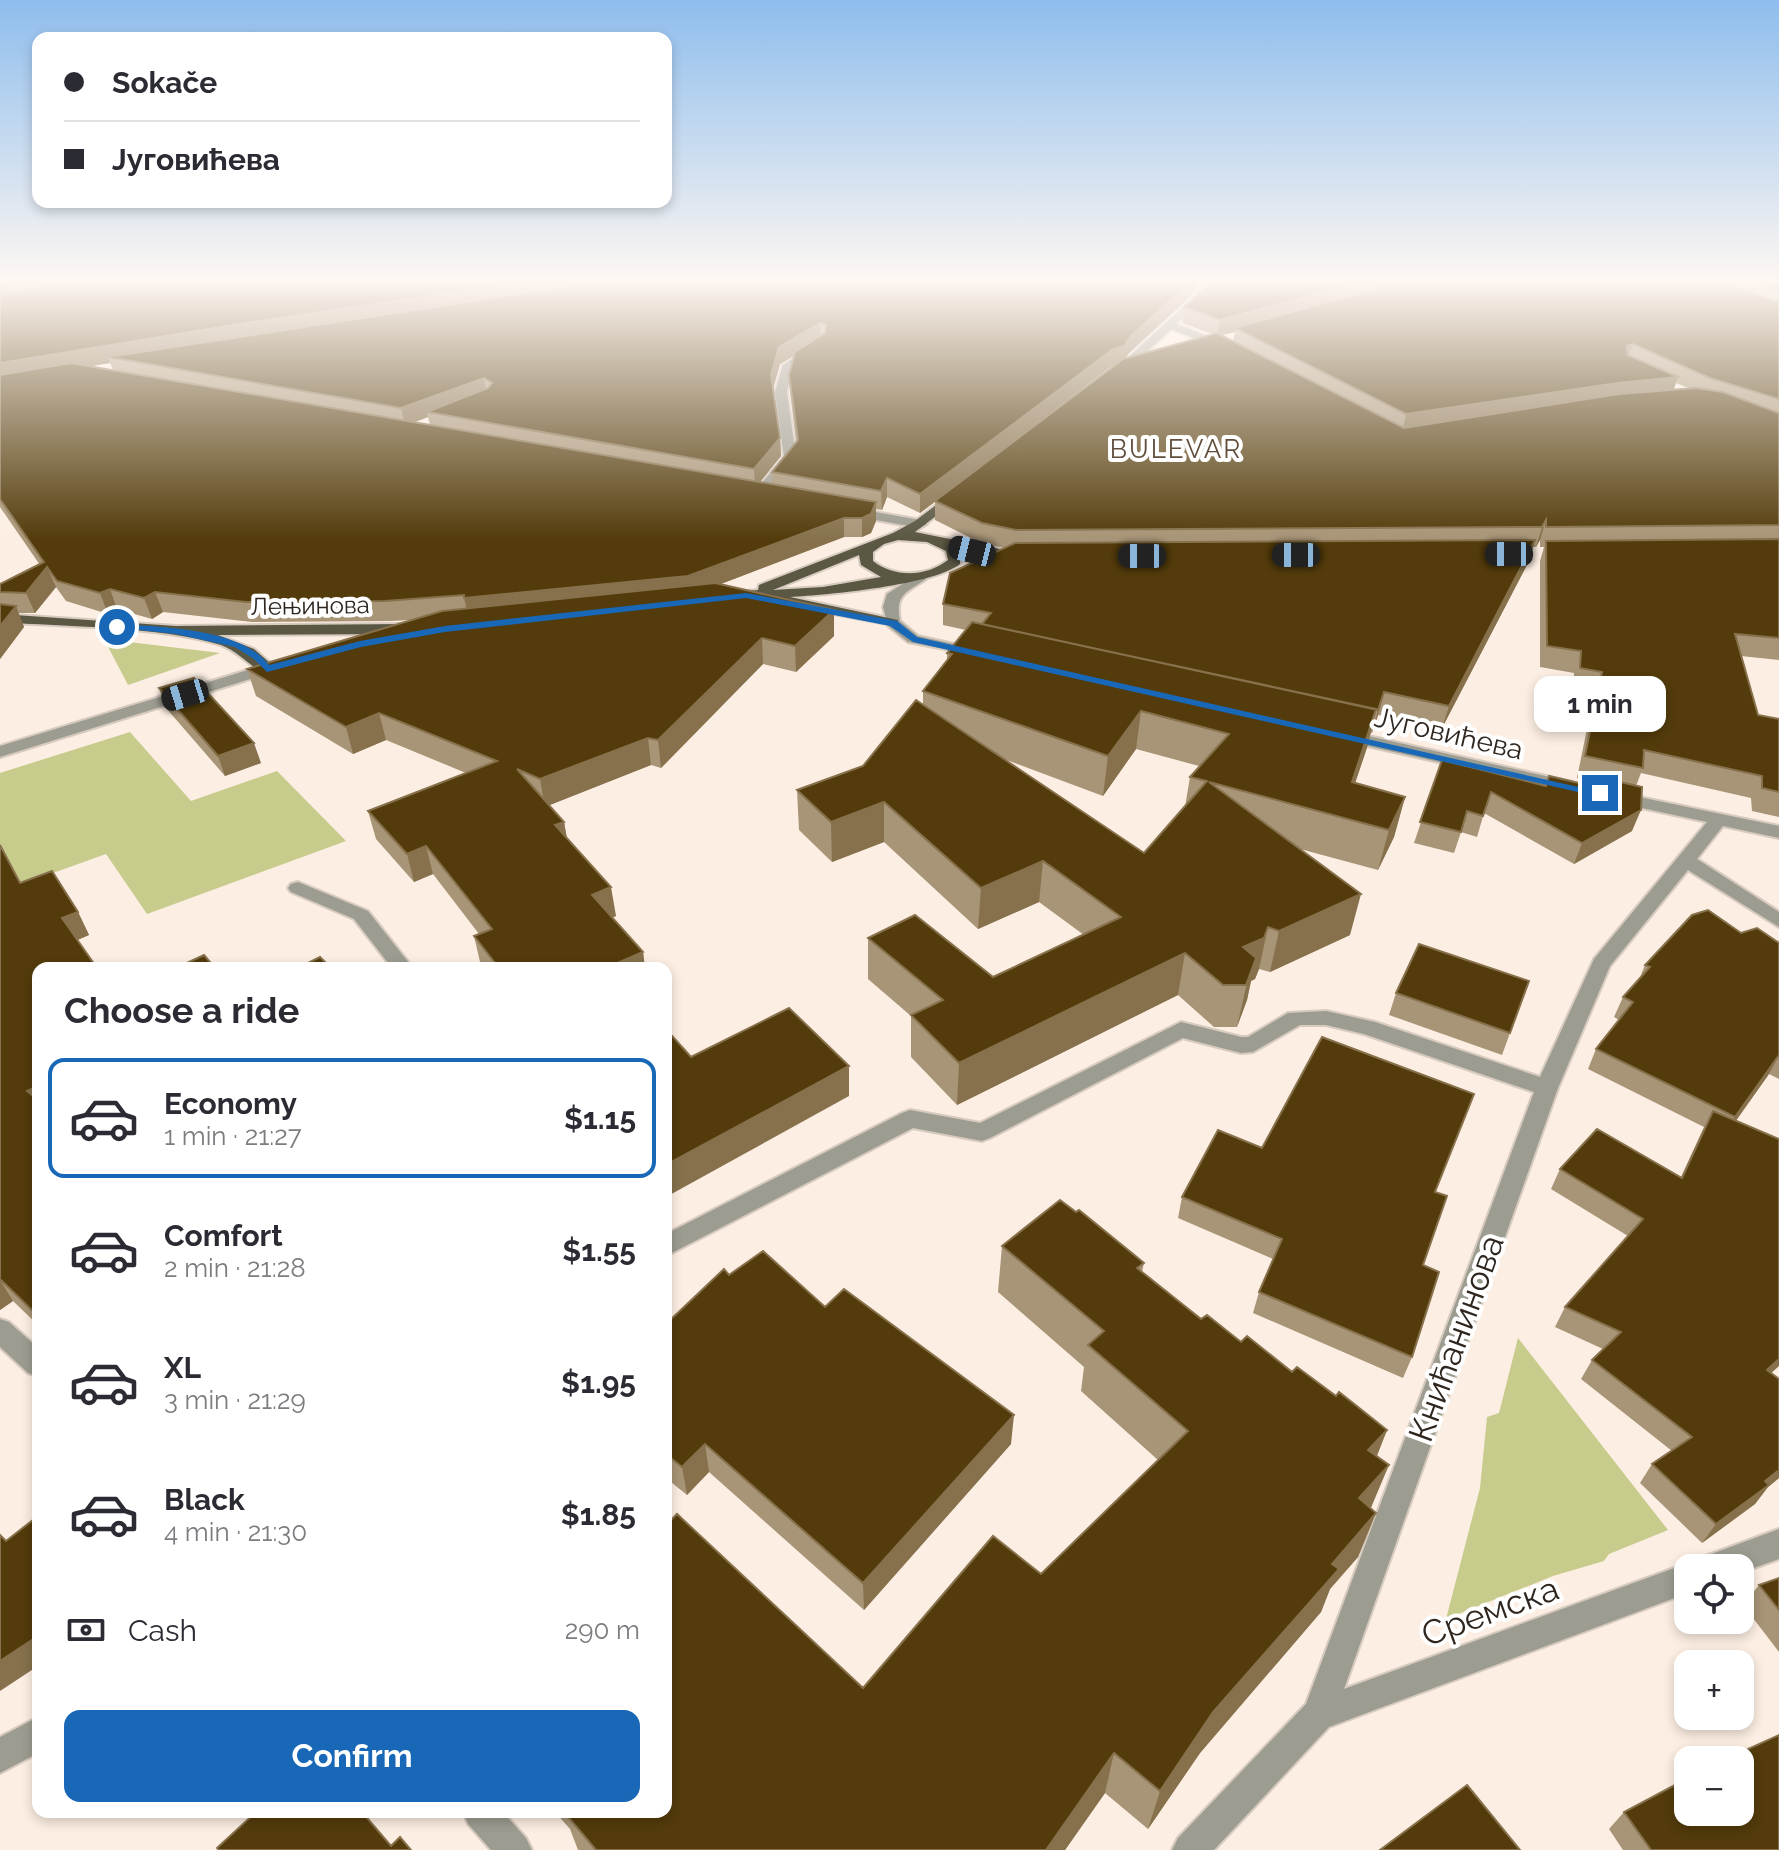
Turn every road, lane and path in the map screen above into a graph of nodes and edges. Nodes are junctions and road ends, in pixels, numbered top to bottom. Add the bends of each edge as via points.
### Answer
1 (787, 367) edge
2 (1126, 367) edge
3 (1116, 371) edge
4 (965, 487) edge
5 (744, 493) edge
6 (759, 495) junction
7 (775, 498) edge
8 (837, 509) edge
9 (920, 524) junction
10 (898, 536) junction
11 (940, 542) junction
12 (872, 545) junction
13 (1015, 557) junction
14 (1035, 557) edge
15 (950, 567) junction
16 (912, 576) junction
17 (746, 595) junction
18 (714, 599) edge
19 (0, 618) edge
20 (893, 623) junction
21 (176, 631) junction
22 (347, 648) edge
23 (990, 656) edge
24 (307, 658) edge
25 (267, 669) junction
26 (1326, 732) edge
27 (0, 752) edge
28 (1718, 820) junction
29 (1779, 832) edge
30 (1684, 859) junction
31 (298, 888) dead end
32 (1779, 921) edge
33 (398, 962) edge
34 (1547, 1088) junction
35 (672, 1243) edge
36 (0, 1330) edge
37 (32, 1359) edge
38 (1779, 1544) edge
39 (1752, 1554) edge
40 (1674, 1583) edge
41 (1318, 1715) junction
42 (32, 1737) edge
43 (0, 1756) edge
44 (485, 1818) edge
45 (514, 1850) edge
46 (1190, 1850) edge

1 - 6 street via 781,392 790,457
2 - 3 main road
4 - 9 main road
5 - 6 street
6 - 7 street
8 - 9 street
9 - 10 main road
9 - 11 main road
10 - 11 main road
10 - 12 main road
11 - 13 main road
11 - 15 main road via 956,555
12 - 16 main road via 864,556 871,567
12 - 17 main road
13 - 14 main road
13 - 15 main road
15 - 16 main road
16 - 17 main road via 823,591
16 - 20 street via 894,594
17 - 18 main road
17 - 20 main road
19 - 21 main road, Лењинова
20 - 23 street via 913,639
21 - 22 main road, Лењинова via 415,631
21 - 25 main road, Лењинова via 238,645
24 - 25 main road
25 - 27 street
26 - 28 street, Југовићева
28 - 29 street, Југовићева
28 - 30 street, Книћанинова
30 - 32 street
30 - 34 street, Книћанинова via 1601,964
31 - 33 street via 361,915
34 - 35 street via 1326,1018 1296,1018 1253,1044 1241,1045 1181,1030 982,1132 910,1119
34 - 41 street, Книћанинова
36 - 37 street
38 - 39 street
40 - 41 street, Сремска
41 - 46 street, Книћанинова
42 - 43 street
44 - 45 street

